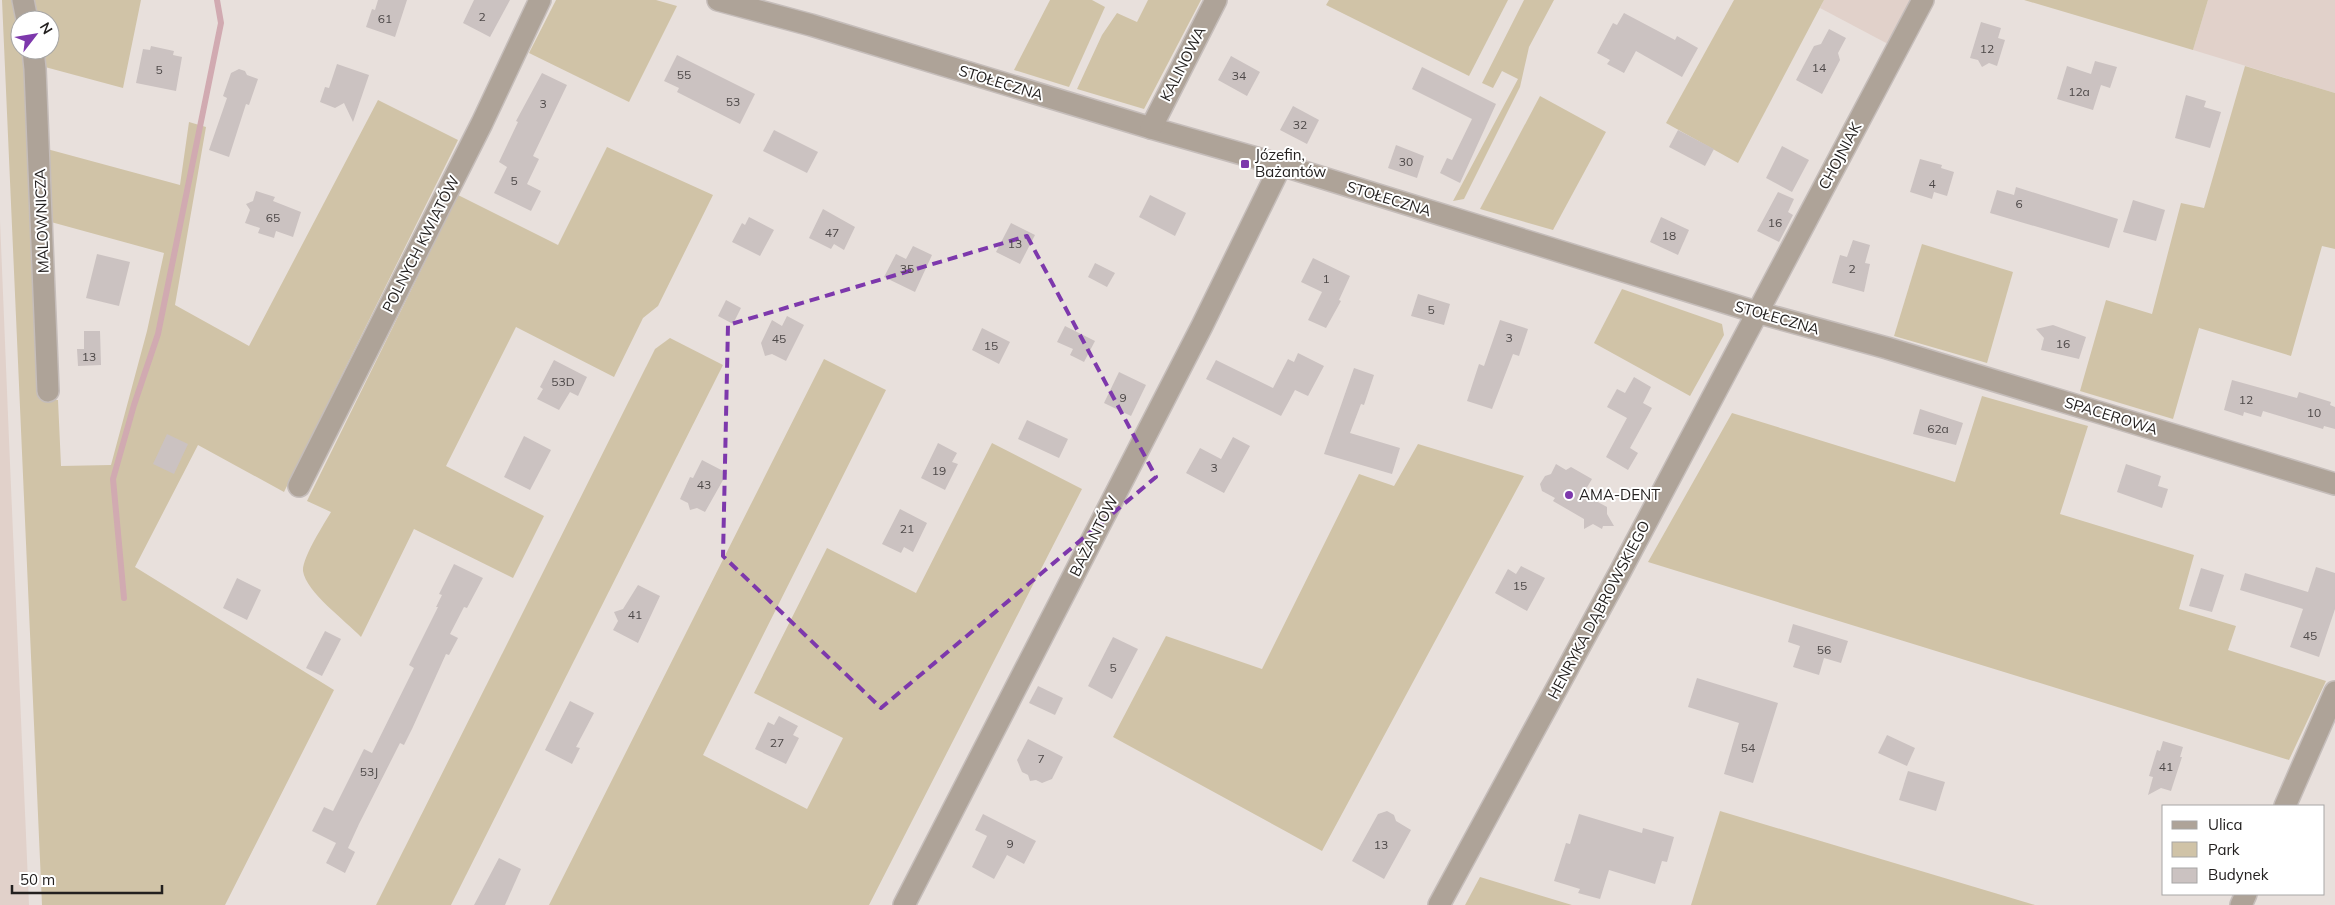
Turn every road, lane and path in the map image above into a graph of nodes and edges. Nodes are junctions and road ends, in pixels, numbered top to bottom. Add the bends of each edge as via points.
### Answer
1 (540, 0) edge
2 (718, 0) edge
3 (1216, 0) edge
4 (1923, 0) edge
5 (34, 60) edge
6 (1151, 128) junction
7 (1281, 165) junction
8 (1756, 312) junction
9 (1887, 348) joint
10 (48, 392) dead end
11 (2335, 484) edge
12 (299, 486) dead end
13 (2335, 692) edge
14 (2285, 805) edge
15 (904, 905) edge
16 (1439, 905) edge

1 - 12 street, POLNYCH KWIATÓW via 482,123
2 - 6 street, STOŁECZNA
3 - 6 street, KALINOWA
4 - 8 street, CHOJNIAK
5 - 10 street, MALOWNICZA
6 - 7 street, STOŁECZNA
7 - 8 street, STOŁECZNA
7 - 15 street, BAŻANTÓW via 1202,326
8 - 9 street, STOŁECZNA
8 - 16 street, HENRYKA DĄBROWSKIEGO via 1620,572
9 - 11 street, SPACEROWA
13 - 14 street

